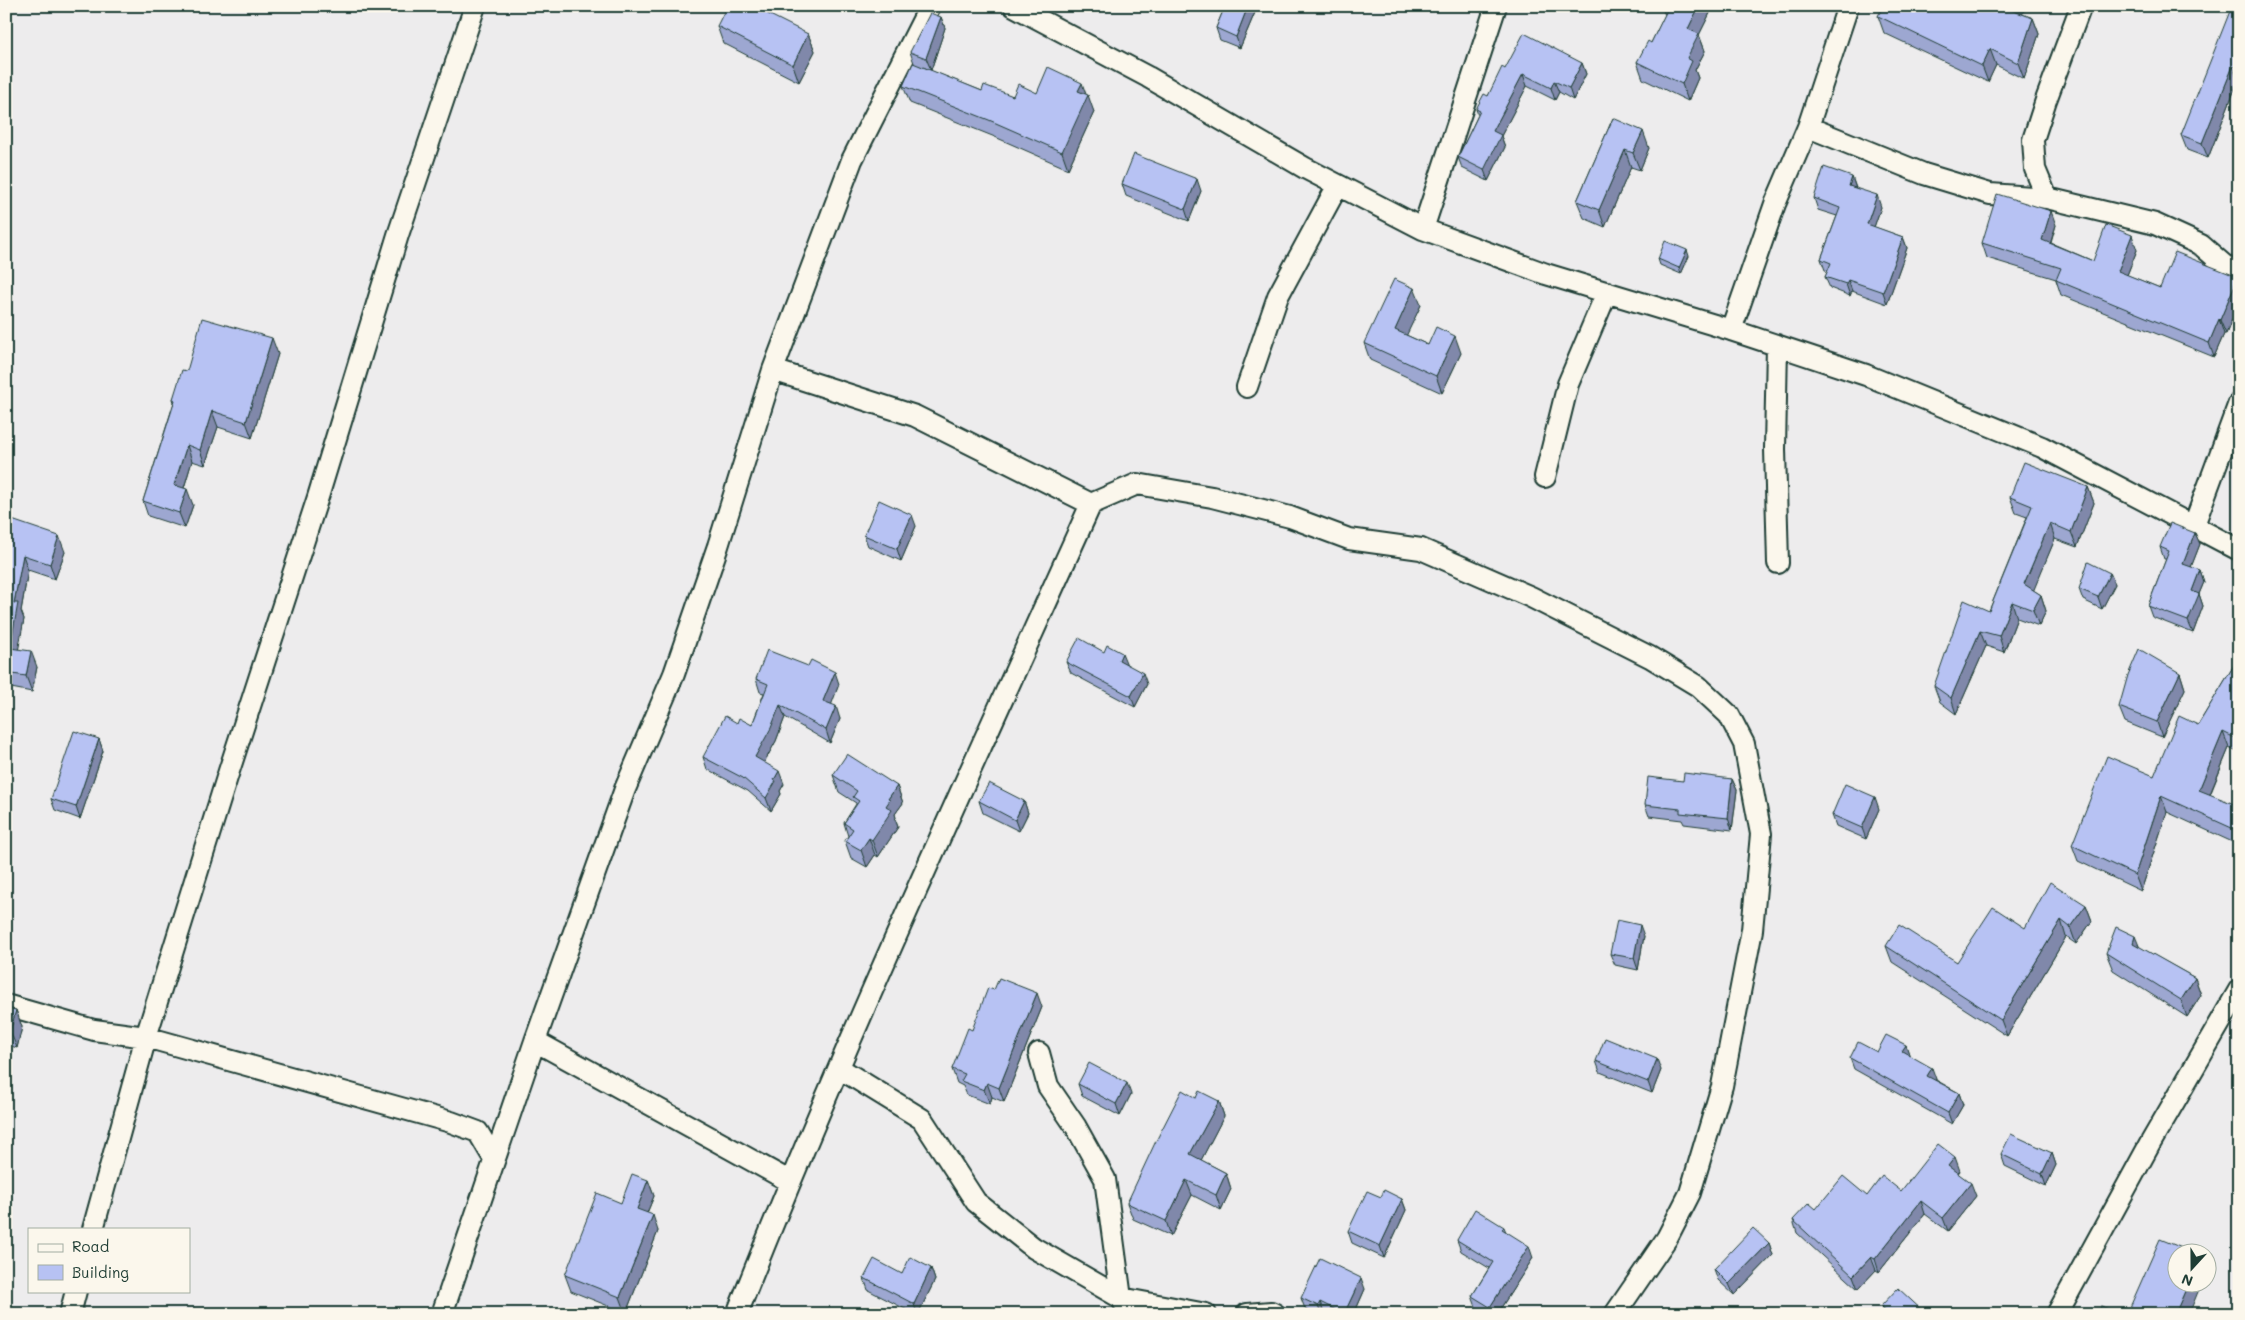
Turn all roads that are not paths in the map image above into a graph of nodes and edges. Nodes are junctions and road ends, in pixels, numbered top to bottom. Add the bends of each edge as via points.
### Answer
1 (475, 6) edge
2 (930, 6) edge
3 (1014, 6) edge
4 (1496, 6) edge
5 (1848, 6) edge
6 (2081, 6) edge
7 (1808, 127) junction
8 (1338, 185) junction
9 (2047, 198) junction
10 (1423, 229) junction
11 (2239, 278) edge
12 (1607, 292) junction
13 (1731, 330) junction
14 (1777, 345) junction
15 (773, 370) junction
16 (1247, 387) dead end
17 (2239, 403) edge
18 (1545, 477) dead end
19 (1091, 504) junction
20 (2194, 525) junction
21 (2239, 550) edge
22 (1778, 564) dead end
23 (2239, 990) edge
24 (6, 1005) edge
25 (146, 1038) junction
26 (535, 1041) junction
27 (1039, 1053) dead end
28 (839, 1068) junction
29 (494, 1159) junction
30 (789, 1181) junction
31 (92, 1228) edge
32 (76, 1292) edge
33 (1125, 1306) edge
34 (70, 1314) edge
35 (442, 1314) edge
36 (737, 1314) edge
37 (1206, 1314) edge
38 (1247, 1314) edge
39 (1275, 1314) edge
40 (1615, 1314) edge
41 (2057, 1314) edge

1 - 25 street via 398,236
2 - 15 street via 852,160
3 - 8 street via 1148,76
4 - 10 street
5 - 7 street
6 - 9 street via 2033,140 2035,169
7 - 9 street via 1924,174 1990,194
7 - 13 street via 1775,204
8 - 10 street
8 - 16 street via 1278,296
9 - 11 street via 2155,224 2201,245
10 - 12 street via 1546,274
12 - 13 street
12 - 18 street via 1568,384
13 - 14 street
14 - 20 street via 1866,375 2042,447
14 - 22 street
15 - 19 street via 915,416
15 - 26 street via 674,674 625,789
17 - 20 street
19 - 28 street
19 - 40 street via 1137,484 1212,497 1290,517 1349,538 1421,549 1531,597 1650,657 1698,686 1729,715 1744,744 1761,834 1752,930 1722,1086 1690,1193 1667,1238
20 - 21 street
23 - 41 street
24 - 25 street via 94,1030
25 - 29 street via 451,1122 478,1132
25 - 31 street
26 - 29 street
26 - 30 street
27 - 33 street via 1048,1086 1105,1179
28 - 30 street
28 - 33 street via 922,1119 976,1202 1034,1248
29 - 35 street
30 - 36 street
32 - 34 street
33 - 37 street
38 - 39 street

